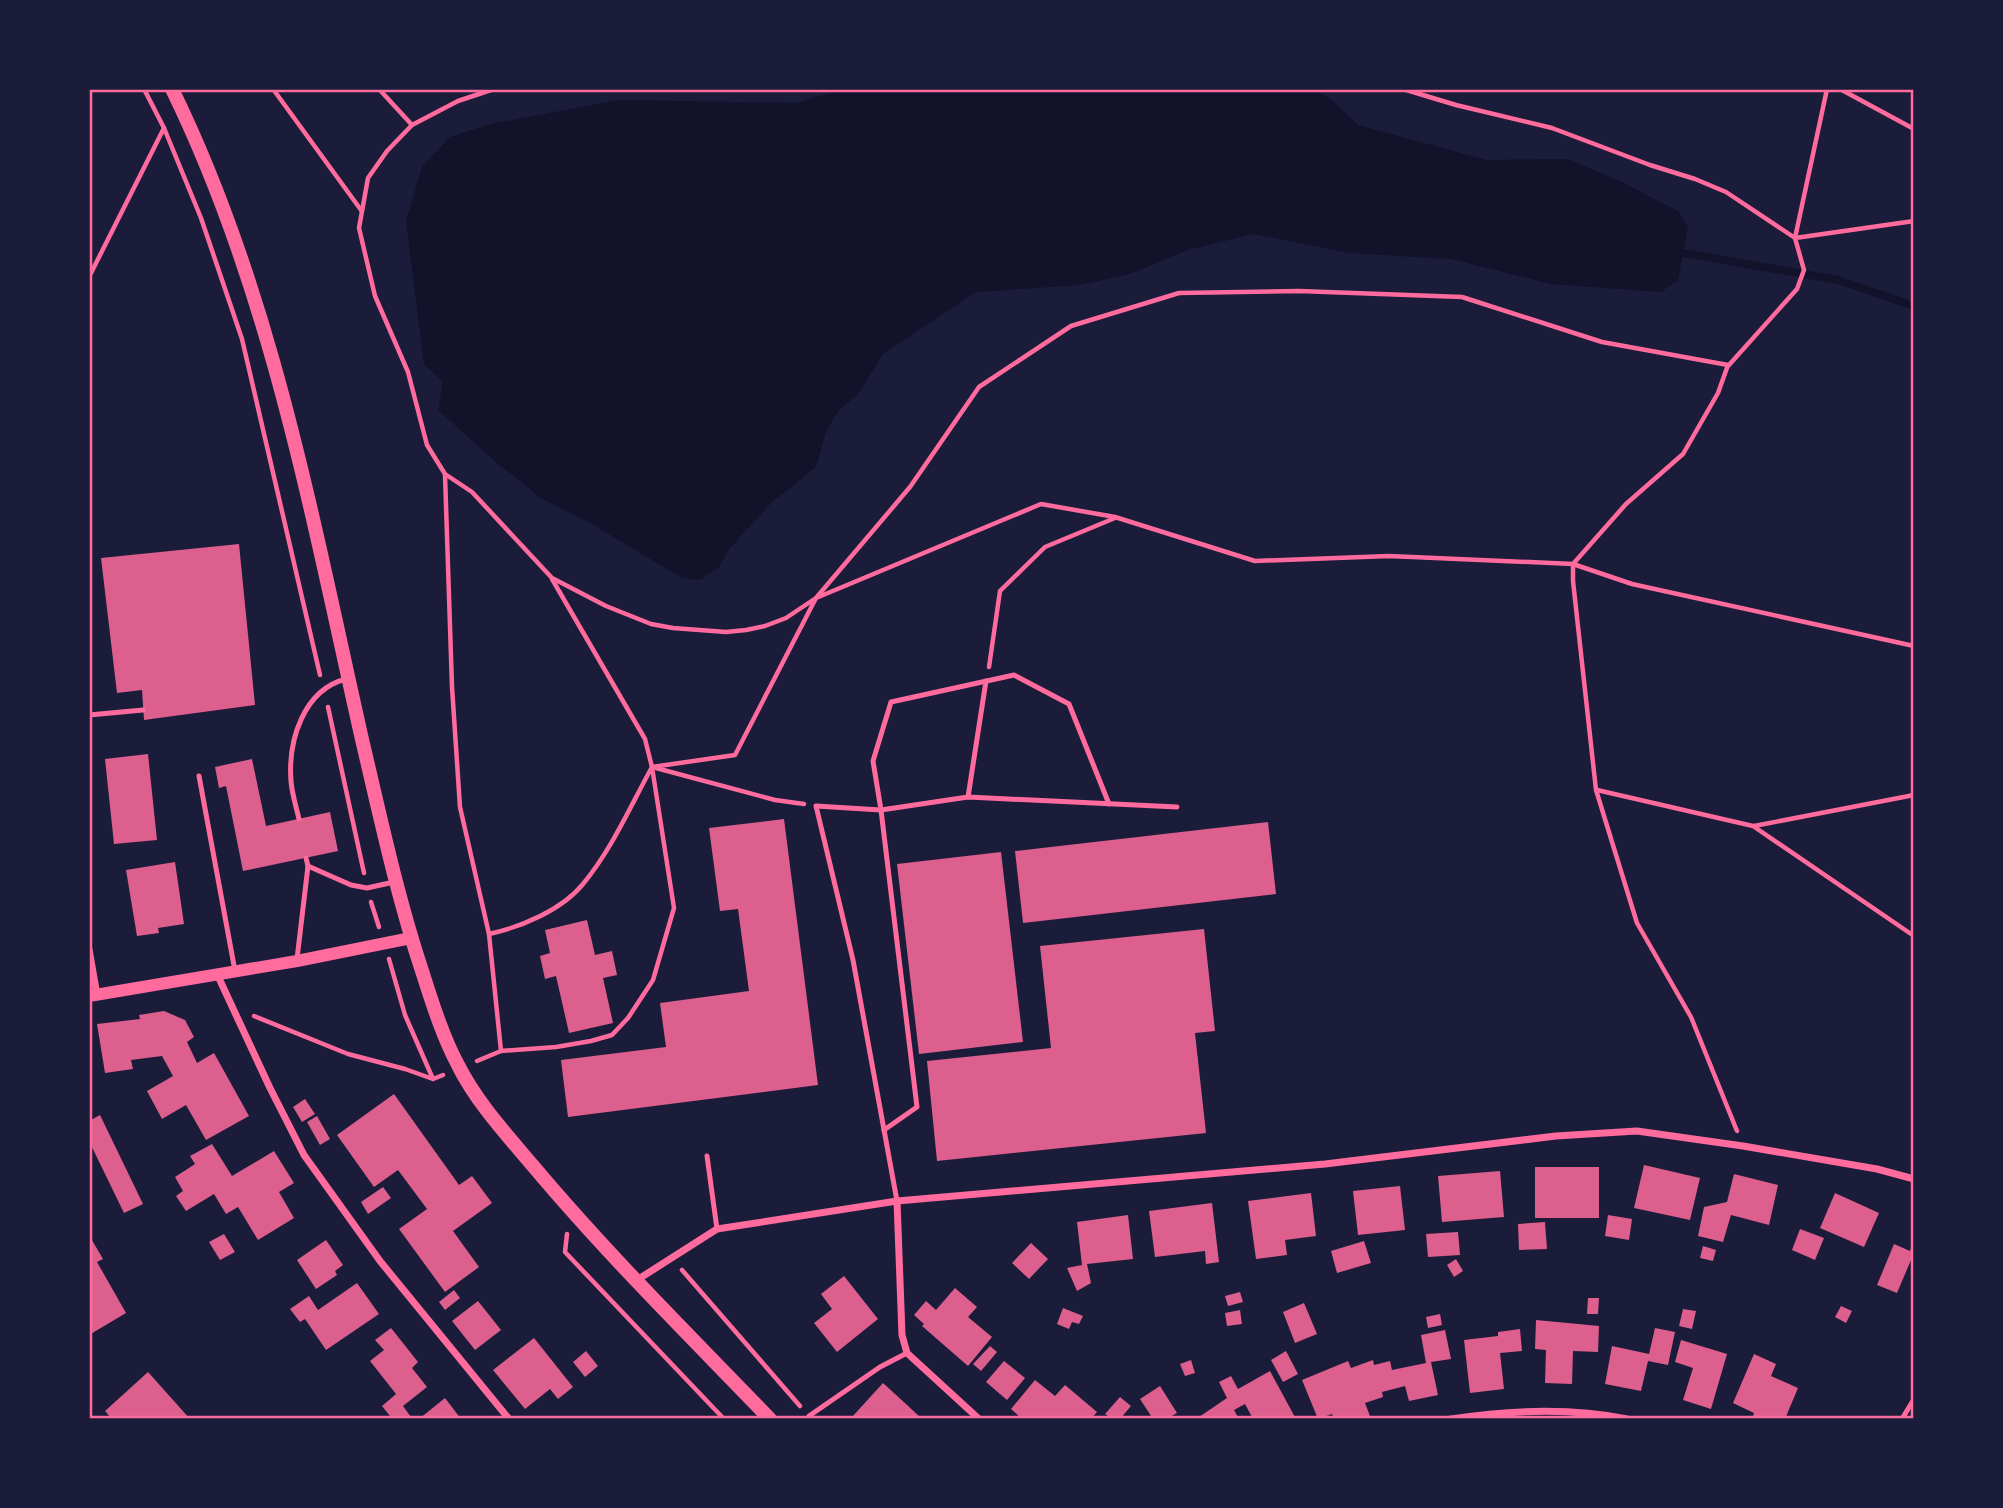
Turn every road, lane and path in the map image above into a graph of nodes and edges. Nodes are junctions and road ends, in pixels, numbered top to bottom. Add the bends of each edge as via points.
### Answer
1 (144, 89) edge
2 (172, 89) edge
3 (273, 89) edge
4 (379, 89) edge
5 (494, 89) edge
6 (1403, 89) edge
7 (1828, 89) edge
8 (1840, 89) edge
9 (412, 125) junction
10 (163, 128) junction
11 (1914, 129) edge
12 (362, 211) junction
13 (1914, 221) edge
14 (1796, 238) junction
15 (89, 277) edge
16 (1728, 366) junction
17 (445, 474) junction
18 (1115, 517) junction
19 (1573, 564) junction
20 (552, 578) junction
21 (816, 598) junction
22 (1914, 646) edge
23 (349, 678) junction
24 (986, 681) junction
25 (323, 688) junction
26 (143, 709) dead end
27 (89, 715) edge
28 (652, 767) junction
29 (198, 776) dead end
30 (1597, 790) junction
31 (1914, 795) edge
32 (968, 797) junction
33 (1109, 804) junction
34 (816, 806) junction
35 (1177, 807) dead end
36 (881, 810) junction
37 (299, 819) dead end
38 (1753, 826) junction
39 (306, 858) dead end
40 (308, 866) junction
41 (395, 881) junction
42 (367, 888) junction
43 (489, 934) junction
44 (1914, 936) edge
45 (411, 938) junction
46 (384, 943) junction
47 (89, 949) edge
48 (297, 961) junction
49 (235, 971) junction
50 (217, 974) junction
51 (93, 995) edge
52 (230, 1006) junction
53 (501, 1051) junction
54 (459, 1068) junction
55 (884, 1130) junction
56 (1743, 1146) junction
57 (707, 1156) dead end
58 (1914, 1180) edge
59 (897, 1201) junction
60 (717, 1229) junction
61 (565, 1252) dead end
62 (671, 1257) junction
63 (637, 1280) junction
64 (907, 1353) junction
65 (1914, 1399) edge
66 (809, 1416) joint
67 (509, 1419) edge
68 (724, 1419) edge
69 (770, 1419) edge
70 (979, 1419) edge
71 (1451, 1419) edge
72 (1628, 1419) edge
73 (1902, 1419) edge

1 - 10 path
2 - 23 main road via 223,206 267,339
3 - 12 path
4 - 9 path
5 - 9 path
6 - 14 path via 1552,128 1695,179 1726,192
7 - 14 path
8 - 11 path
9 - 12 path via 369,178
10 - 15 path
10 - 25 path via 201,218 242,338
12 - 17 path via 359,228 375,296 408,372 427,445
13 - 14 path
14 - 16 path via 1804,270 1797,289
16 - 19 path via 1683,454 1626,504
16 - 21 path via 1602,342 1462,297 1299,291 1179,293 1071,326 979,387 910,487
17 - 20 path via 472,492
17 - 43 path via 460,807
18 - 19 path via 1255,561 1389,556
18 - 21 path via 1041,503
18 - 24 path via 1045,547 1000,591
19 - 22 path via 1632,584
19 - 30 path
20 - 21 path via 606,606 673,628 746,630 786,618
20 - 28 path via 645,738
21 - 28 path via 735,755
23 - 25 lane
23 - 41 main road
24 - 32 lane
24 - 33 lane via 1014,675 1069,704
24 - 36 lane via 891,702 873,761
25 - 37 lane via 303,714 292,749 291,782
25 - 42 path
26 - 27 lane
28 - 34 path via 775,800
28 - 43 path via 582,885 562,904
28 - 53 path via 674,908 653,981 612,1034 556,1047
29 - 49 lane
30 - 38 path
30 - 56 path via 1637,923 1691,1017
31 - 38 path
32 - 33 lane
32 - 36 lane
33 - 35 lane
34 - 36 lane
34 - 55 lane via 853,960
36 - 55 lane via 917,1107
38 - 44 path
39 - 40 lane
40 - 42 lane
40 - 48 lane
41 - 42 lane
41 - 45 main road
42 - 46 path
43 - 53 path
45 - 46 street
45 - 54 main road
46 - 48 street
46 - 52 path via 405,1015 433,1079 348,1054
47 - 51 street
48 - 49 street
49 - 50 street
50 - 51 street
50 - 52 street
52 - 67 street via 304,1155 380,1261
53 - 54 path
54 - 63 main road via 500,1127
55 - 59 lane
56 - 58 street
56 - 59 street via 1637,1131 1556,1136 1325,1164
57 - 60 lane
59 - 60 street
59 - 64 street via 902,1335
60 - 62 street
61 - 68 path
62 - 63 street
62 - 66 path
63 - 69 main road
64 - 66 lane
64 - 70 street
65 - 73 lane
71 - 72 street via 1547,1410

